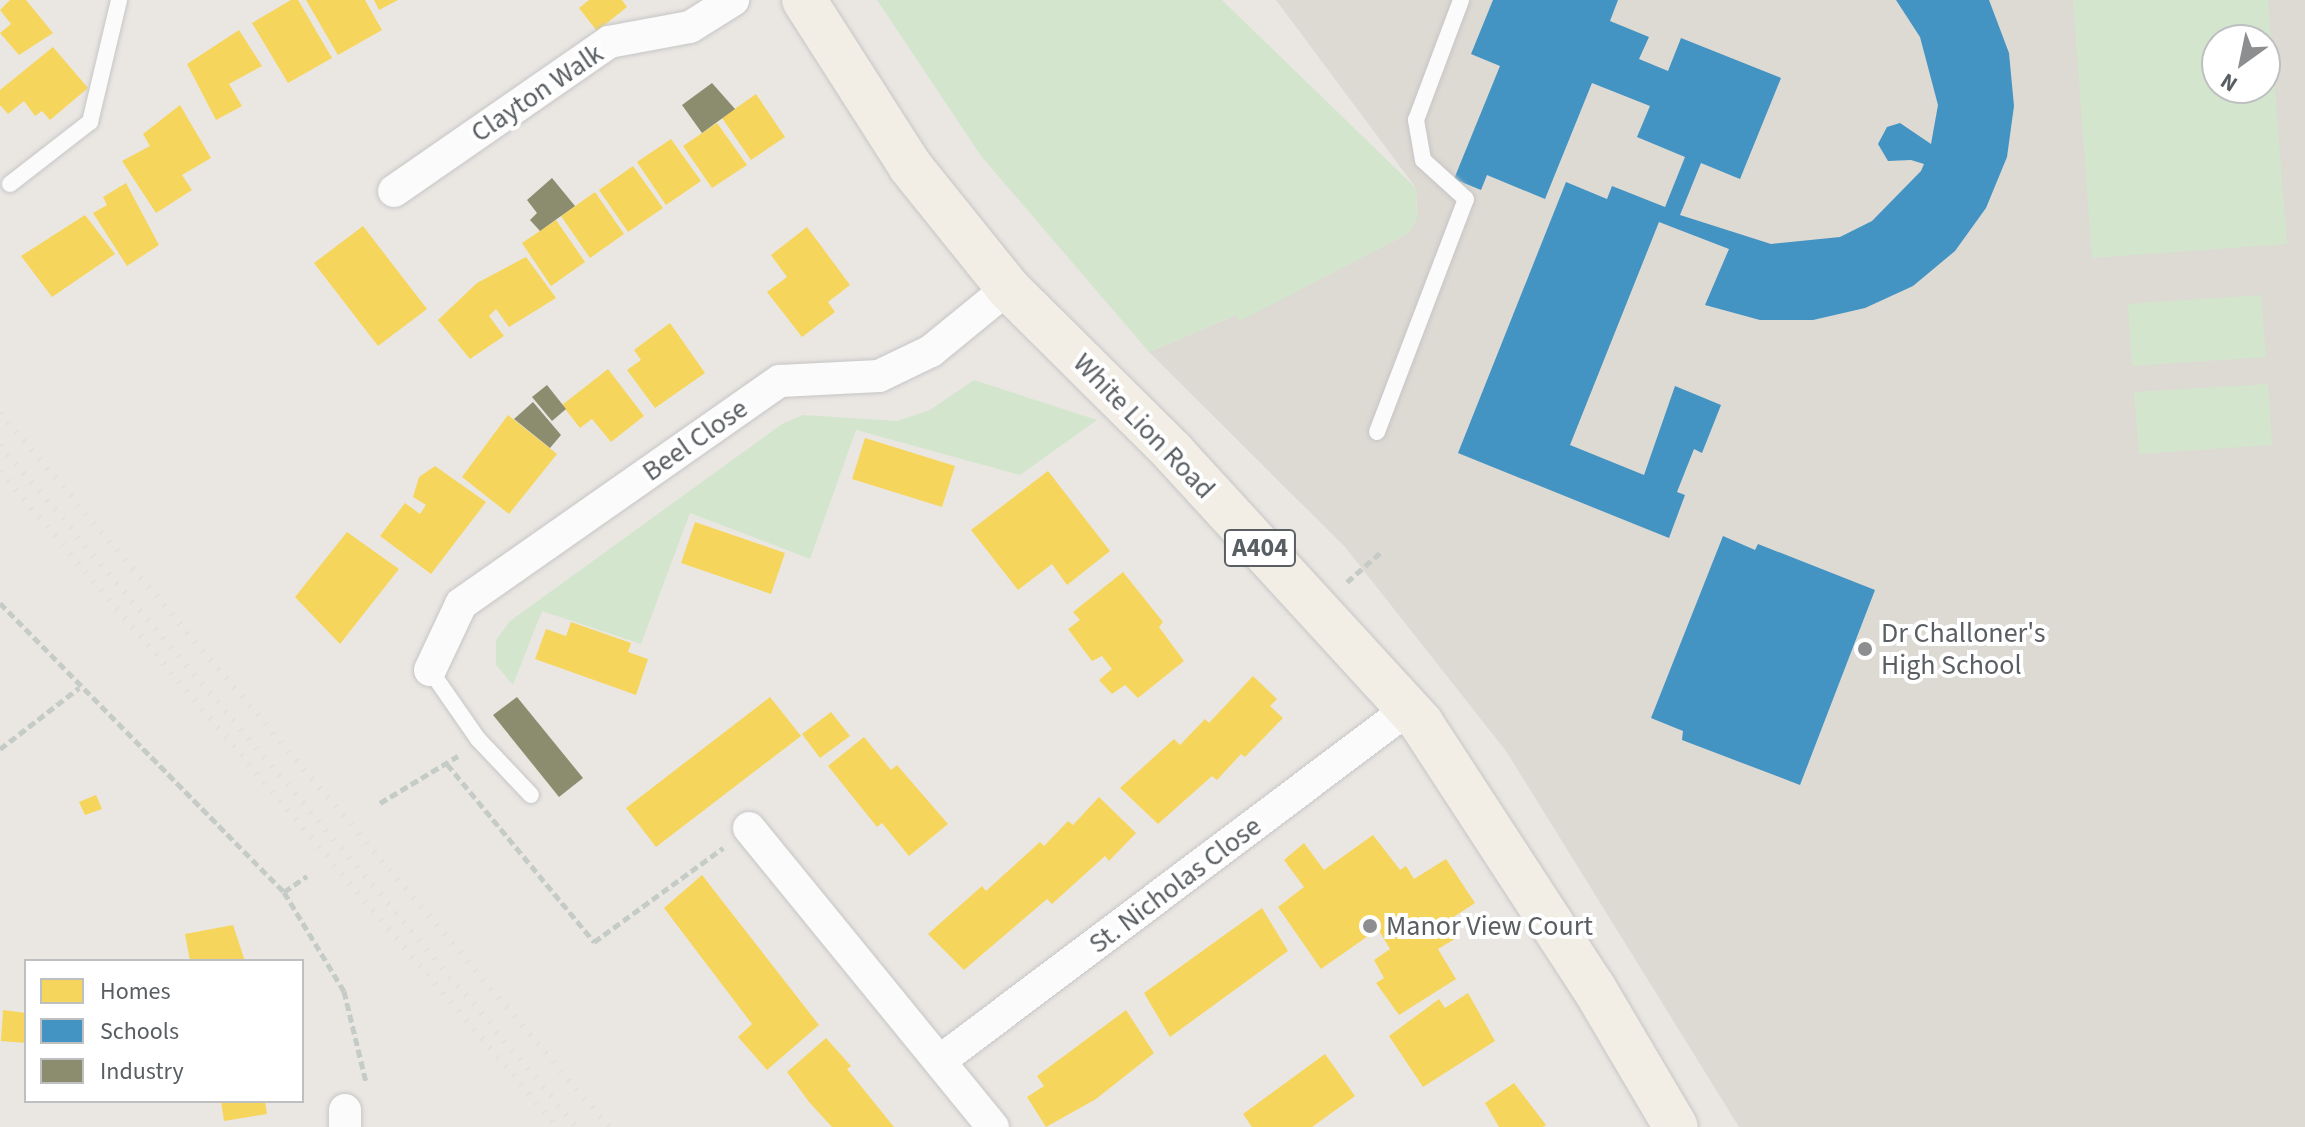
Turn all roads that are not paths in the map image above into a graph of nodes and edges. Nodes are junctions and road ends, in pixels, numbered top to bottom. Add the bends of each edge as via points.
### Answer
1 (119, 0) edge
2 (733, 0) edge
3 (804, 0) edge
4 (1461, 0) edge
5 (10, 184) dead end
6 (394, 191) dead end
7 (1008, 288) junction
8 (1377, 432) dead end
9 (430, 670) joint
10 (1408, 709) junction
11 (531, 795) dead end
12 (749, 828) road end
13 (941, 1060) junction
14 (993, 1127) edge
15 (1676, 1127) edge

1 - 5 lane via 90,122
2 - 6 street, Clayton Walk via 690,27 609,42
3 - 7 main road, White Lion Road / A404 via 910,166
4 - 8 lane via 1416,120 1423,160 1466,199
7 - 9 street, Beel Close via 931,351 879,376 780,381 461,604
7 - 10 main road, White Lion Road / A404 via 1173,452
9 - 11 lane via 478,739
10 - 13 street, St. Nicholas Close
10 - 15 main road, White Lion Road / A404 via 1594,988
12 - 13 street
13 - 14 street

